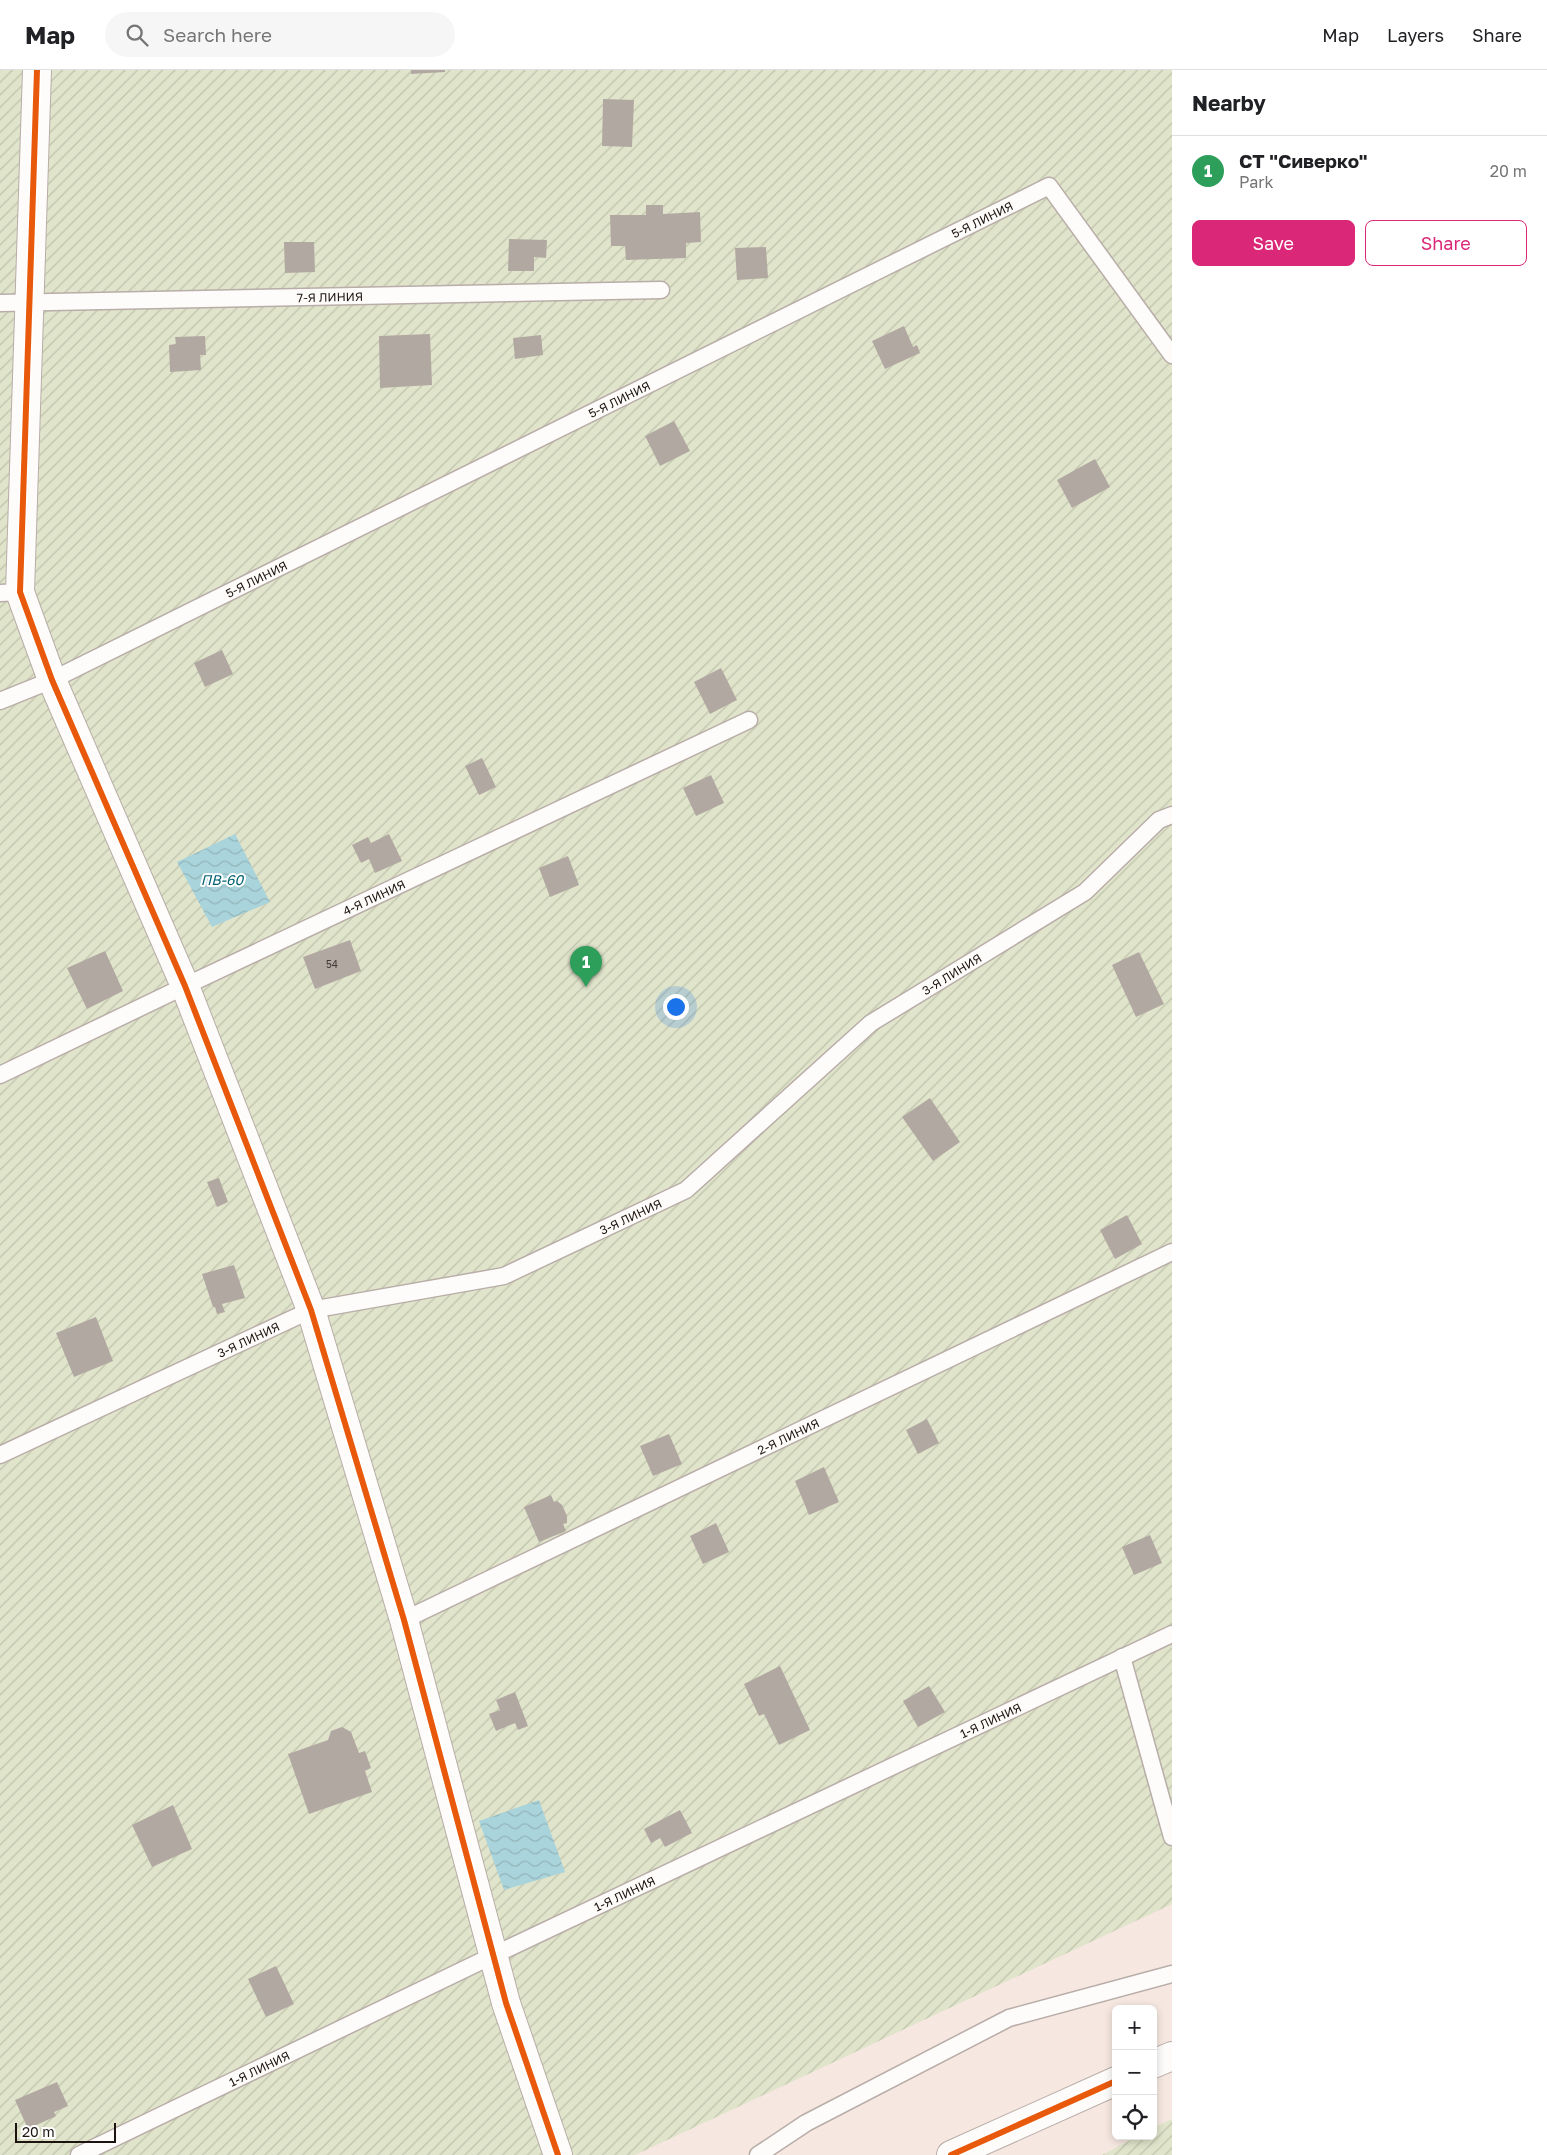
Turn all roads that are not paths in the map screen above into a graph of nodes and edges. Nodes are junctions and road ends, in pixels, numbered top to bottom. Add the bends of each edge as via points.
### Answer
1 (37, 70) edge
2 (661, 290) dead end
3 (29, 302) junction
4 (0, 303) edge
5 (1172, 355) edge
6 (10, 593) edge
7 (52, 680) junction
8 (0, 701) edge
9 (749, 720) dead end
10 (1172, 815) edge
11 (185, 986) junction
12 (0, 1075) edge
13 (1172, 1252) edge
14 (311, 1310) junction
15 (0, 1455) edge
16 (404, 1620) junction
17 (1172, 1634) edge
18 (1122, 1657) junction
19 (1172, 1837) edge
20 (494, 1955) junction
21 (1172, 1974) edge
22 (1172, 2056) edge
23 (1157, 2062) edge
24 (1112, 2083) edge
25 (79, 2155) edge
26 (558, 2155) edge
27 (758, 2155) edge
28 (951, 2155) edge

1 - 3 street
2 - 3 lane, 7-Я ЛИНИЯ
3 - 4 lane, 7-Я ЛИНИЯ
3 - 6 street
5 - 7 lane, 5-Я ЛИНИЯ via 1049,186
6 - 7 street
7 - 8 lane, 5-Я ЛИНИЯ
7 - 11 street
9 - 11 lane, 4-Я ЛИНИЯ
10 - 14 lane, 3-Я ЛИНИЯ via 1159,820 1085,892 871,1023 686,1190 504,1276
11 - 12 lane, 4-Я ЛИНИЯ
11 - 14 street
13 - 16 lane, 2-Я ЛИНИЯ
14 - 15 lane, 3-Я ЛИНИЯ
14 - 16 street
16 - 20 street
17 - 18 lane, 1-Я ЛИНИЯ
18 - 19 lane
18 - 20 lane, 1-Я ЛИНИЯ
20 - 25 lane, 1-Я ЛИНИЯ
20 - 26 street via 506,2004
21 - 27 lane via 1008,2018 806,2123
22 - 23 street
24 - 28 street

